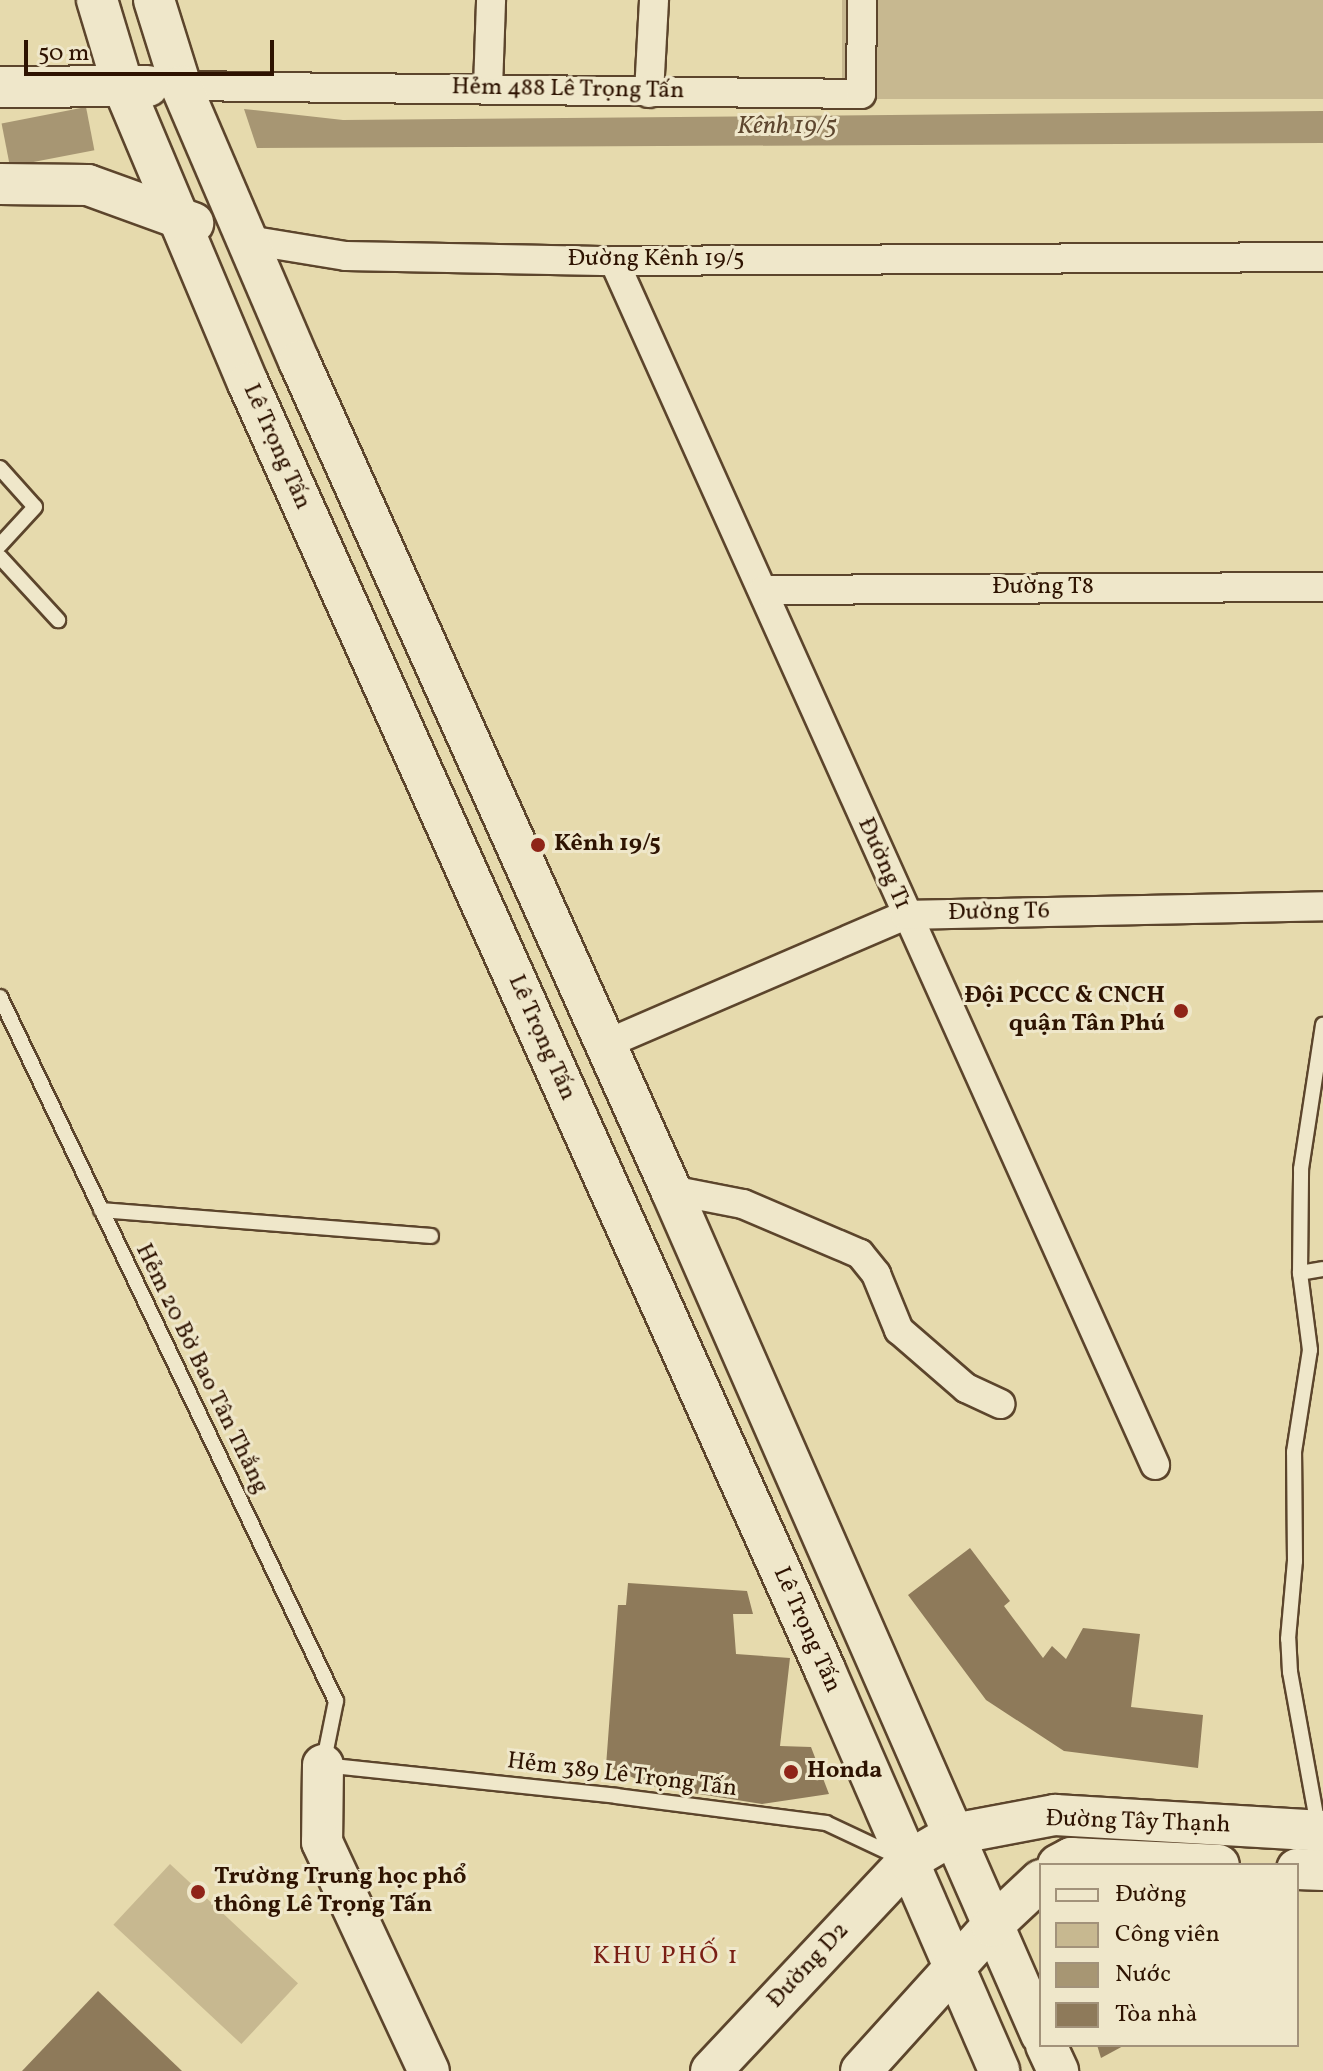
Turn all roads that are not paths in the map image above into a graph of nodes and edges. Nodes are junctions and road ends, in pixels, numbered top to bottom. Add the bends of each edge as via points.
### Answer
1 (97, 0) edge
2 (154, 0) edge
3 (491, 0) edge
4 (654, 0) edge
5 (862, 0) edge
6 (123, 86) junction
7 (181, 86) junction
8 (0, 87) edge
9 (488, 88) junction
10 (649, 93) junction
11 (0, 184) edge
12 (178, 218) junction
13 (248, 240) junction
14 (1323, 257) edge
15 (614, 261) junction
16 (0, 468) edge
17 (0, 545) edge
18 (0, 557) edge
19 (1323, 587) edge
20 (763, 590) junction
21 (58, 620) dead end
22 (1323, 906) edge
23 (905, 915) junction
24 (0, 997) edge
25 (1323, 1025) edge
26 (606, 1044) junction
27 (554, 1066) junction
28 (671, 1190) junction
29 (101, 1210) junction
30 (431, 1236) dead end
31 (1323, 1269) edge
32 (1300, 1273) junction
33 (1000, 1404) dead end
34 (1155, 1465) dead end
35 (323, 1765) junction
36 (1321, 1830) edge
37 (954, 1834) junction
38 (908, 1861) junction
39 (1062, 1863) edge
40 (1177, 1863) edge
41 (1299, 1869) edge
42 (1323, 1870) edge
43 (1039, 1882) edge
44 (992, 1926) junction
45 (954, 1969) junction
46 (1039, 2030) edge
47 (1047, 2047) edge
48 (429, 2071) edge
49 (711, 2071) edge
50 (861, 2071) edge
51 (999, 2071) edge
52 (1058, 2071) edge

1 - 6 main road, Lê Trọng Tấn
2 - 7 main road
3 - 9 street
4 - 10 street
5 - 10 street, Hẻm 488 Lê Trọng Tấn via 861,94
6 - 7 main road
6 - 8 main road
6 - 12 main road, Lê Trọng Tấn
7 - 9 street, Hẻm 488 Lê Trọng Tấn
7 - 13 main road
9 - 10 street, Hẻm 488 Lê Trọng Tấn
11 - 12 main road, Đường Kênh 19/5 via 88,185
12 - 13 main road, Đường Kênh 19/5
12 - 27 main road, Lê Trọng Tấn
13 - 15 street, Đường Kênh 19/5 via 346,256
13 - 26 main road
14 - 15 street, Đường Kênh 19/5
15 - 20 street, Đường T1
16 - 17 lane via 35,507
18 - 21 lane
19 - 20 street, Đường T8
20 - 23 street, Đường T1
22 - 23 street, Đường T6
23 - 26 street, Đường T6
23 - 34 street, Đường T1
24 - 29 lane, Hẻm 20 Bờ Bao Tân Thắng
25 - 32 lane via 1301,1169
26 - 27 main road
26 - 28 main road
27 - 38 main road, Lê Trọng Tấn
28 - 33 street via 743,1204 860,1254 876,1274 899,1330 966,1388
28 - 37 main road
29 - 30 lane
29 - 35 lane, Hẻm 20 Bờ Bao Tân Thắng via 336,1701
31 - 32 lane
32 - 36 lane via 1310,1350 1294,1452 1295,1561 1288,1639
35 - 38 lane, Hẻm 389 Lê Trọng Tấn via 826,1823
35 - 48 main road via 322,1842
36 - 37 main road, Đường Tây Thạnh via 1055,1815
37 - 38 main road, Đường Tây Thạnh
37 - 44 main road
38 - 44 main road
38 - 45 main road, Lê Trọng Tấn
38 - 49 main road, Đường D2
39 - 40 main road, Đường Tây Thạnh via 1071,1858
41 - 42 main road
43 - 44 main road
44 - 45 main road
44 - 46 main road
45 - 50 main road
45 - 51 main road, Lê Trọng Tấn
47 - 52 main road

